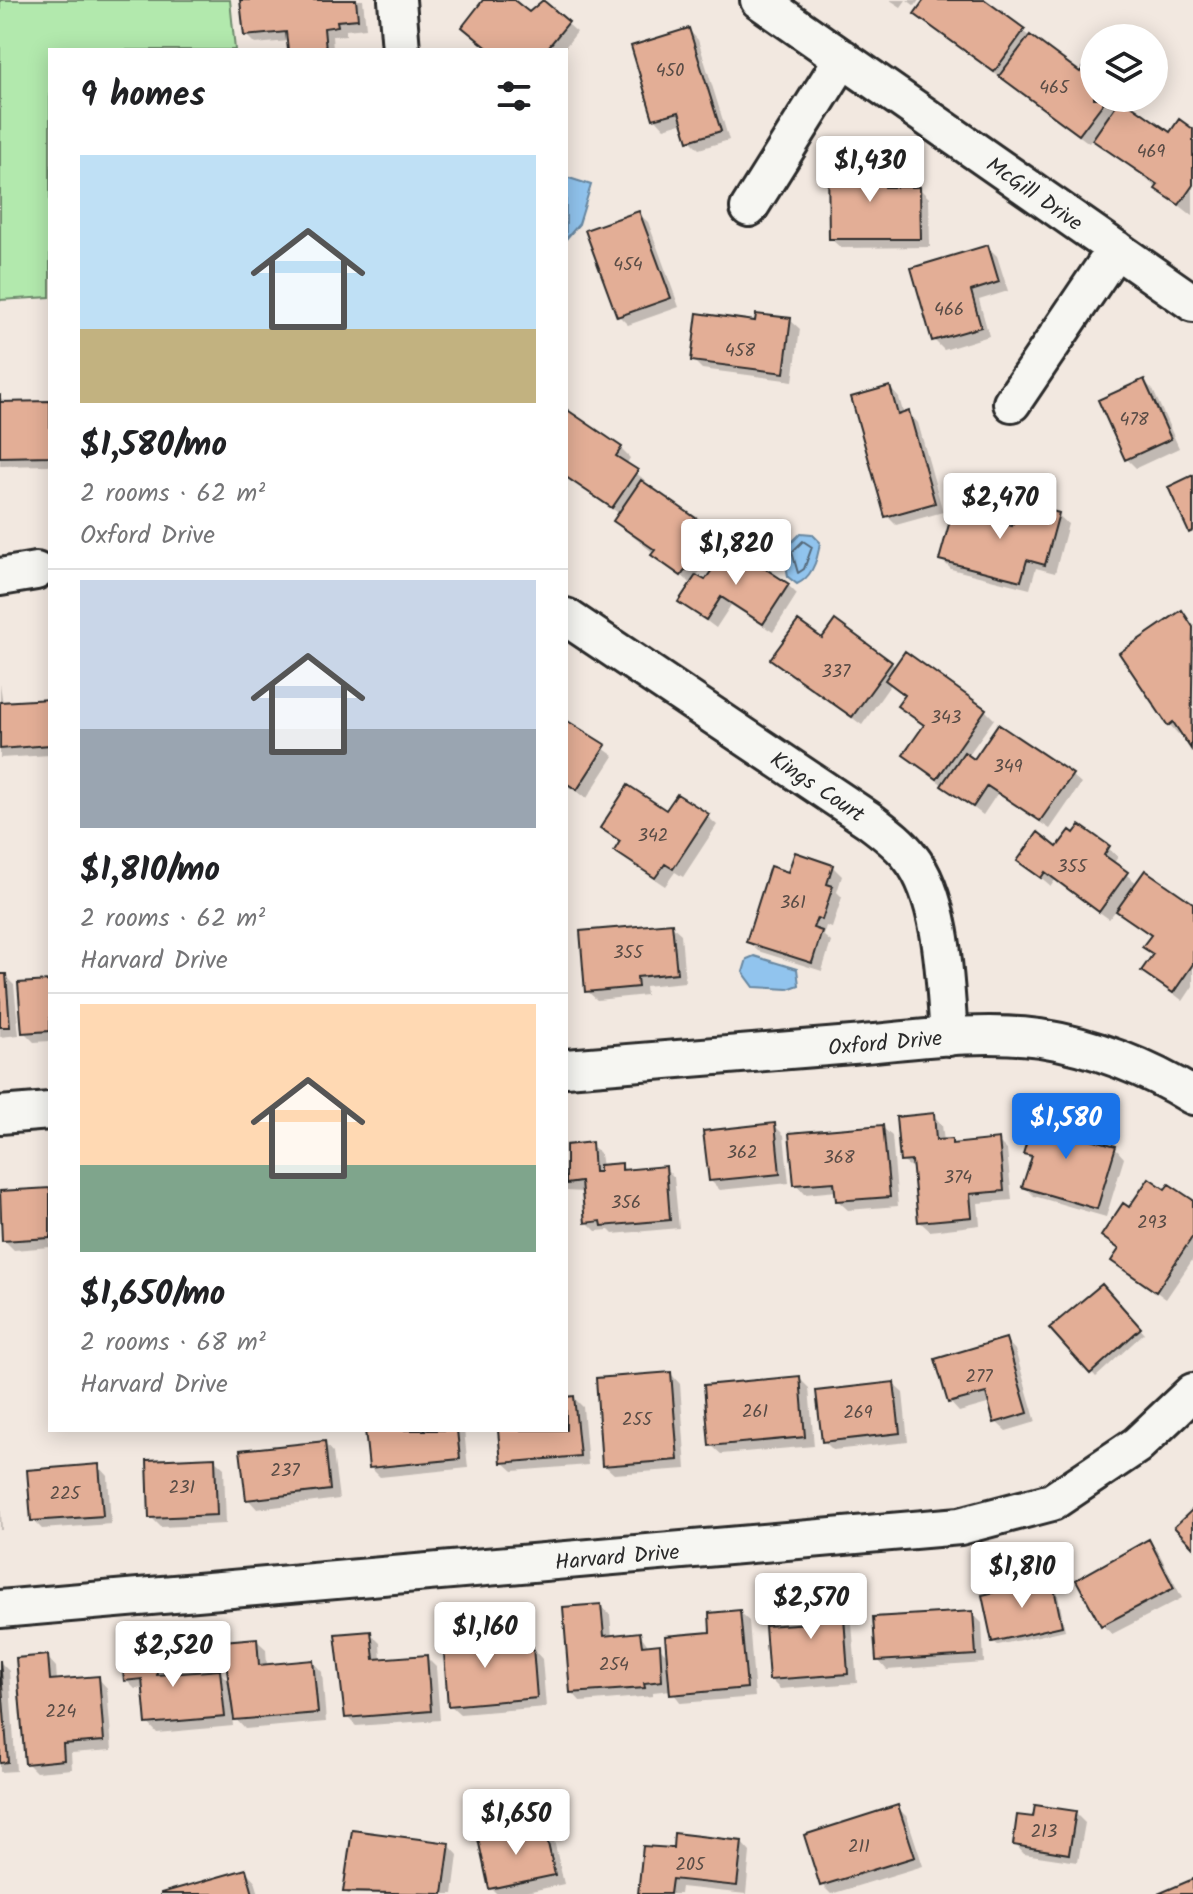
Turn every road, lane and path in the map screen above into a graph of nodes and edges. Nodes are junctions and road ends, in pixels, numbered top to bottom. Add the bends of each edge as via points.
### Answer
1 (397, 0) edge
2 (759, 0) edge
3 (401, 48) edge
4 (843, 58) junction
5 (749, 208) dead end
6 (1116, 249) junction
7 (1193, 303) edge
8 (1012, 403) dead end
9 (36, 571) dead end
10 (0, 577) edge
11 (568, 618) edge
12 (949, 1037) junction
13 (568, 1068) edge
14 (1193, 1096) edge
15 (48, 1111) edge
16 (0, 1115) edge
17 (1193, 1392) edge
18 (0, 1609) edge

1 - 3 street
2 - 4 street, McGill Drive
4 - 5 street
4 - 6 street, McGill Drive
6 - 7 street, McGill Drive
6 - 8 street
9 - 10 street
11 - 12 street, Kings Court via 869,820 912,858 936,920
12 - 13 street, Oxford Drive
12 - 14 street, Oxford Drive via 1016,1036 1072,1045 1146,1071
15 - 16 street
17 - 18 street, Harvard Drive via 1137,1445 1052,1502 960,1526

